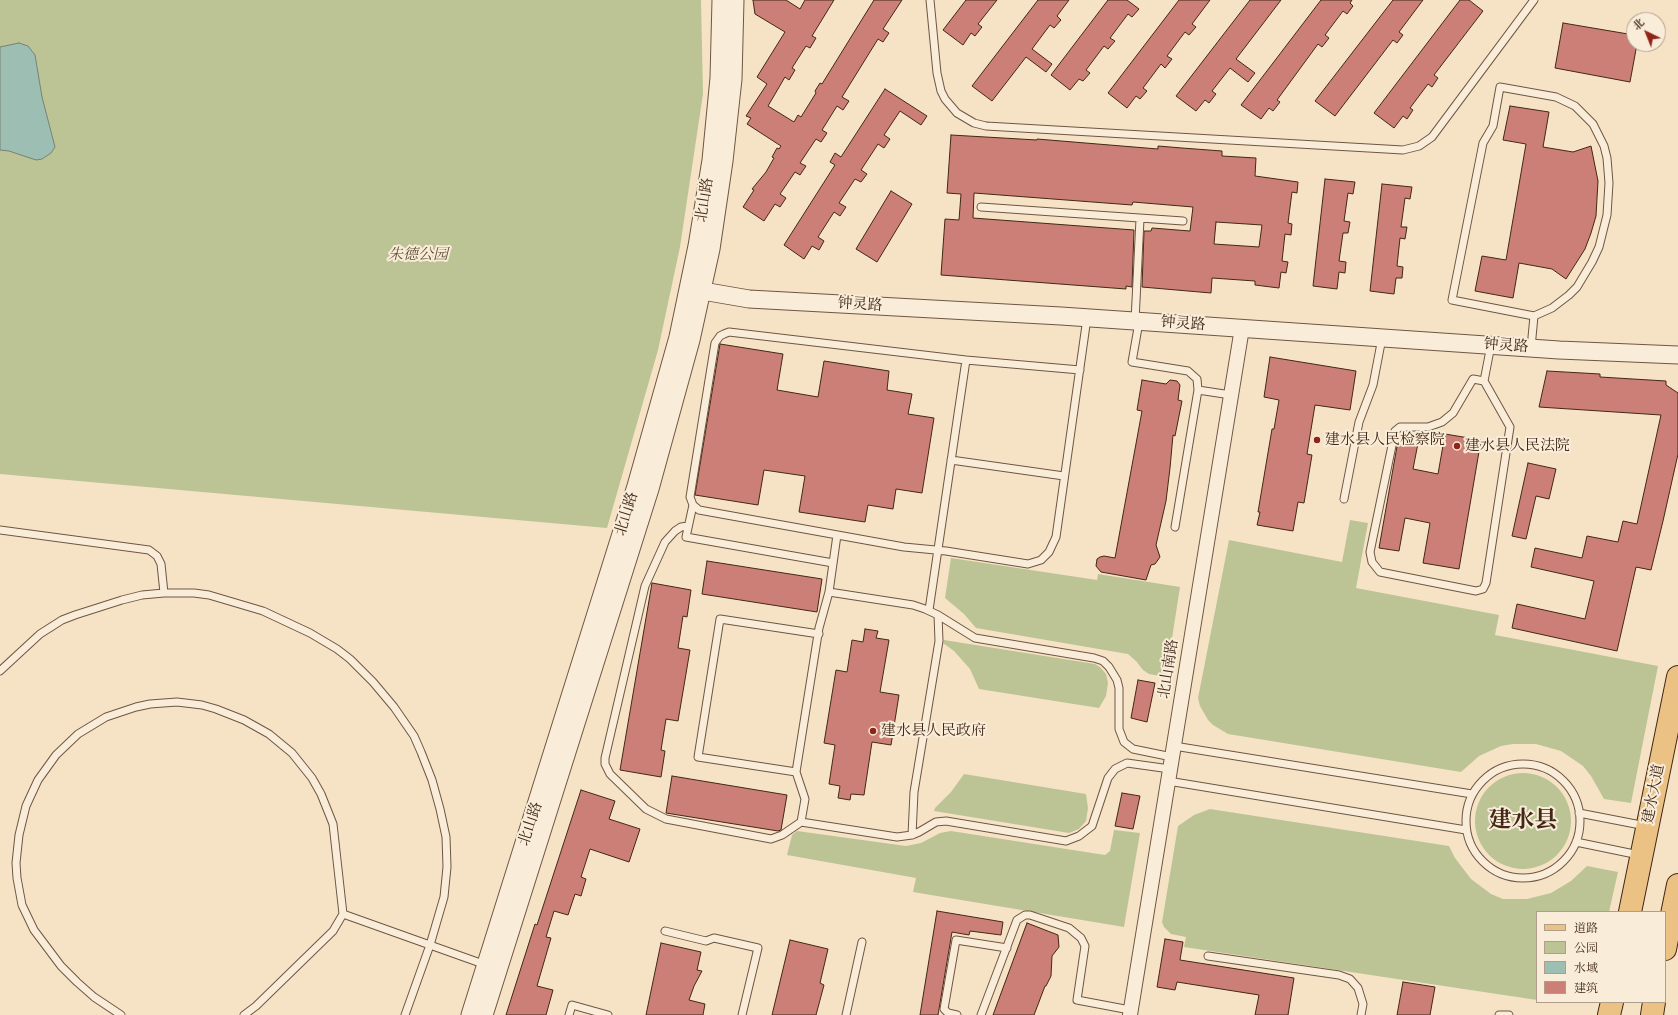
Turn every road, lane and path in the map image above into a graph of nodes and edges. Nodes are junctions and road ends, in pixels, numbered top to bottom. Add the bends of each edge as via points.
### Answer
1 (721, 0) edge
2 (735, 0) edge
3 (930, 0) edge
4 (1534, 0) edge
5 (981, 207) dead end
6 (1140, 219) junction
7 (1183, 221) dead end
8 (696, 290) junction
9 (1534, 316) junction
10 (1087, 318) junction
11 (1137, 321) junction
12 (1242, 328) junction
13 (1382, 338) junction
14 (1491, 345) junction
15 (1531, 348) junction
16 (1678, 354) edge
17 (966, 360) junction
18 (1080, 370) junction
19 (1484, 381) junction
20 (1198, 390) junction
21 (1231, 395) junction
22 (951, 460) junction
23 (1064, 476) junction
24 (1344, 499) dead end
25 (693, 505) junction
26 (688, 526) junction
27 (1175, 528) dead end
28 (0, 530) edge
29 (837, 535) junction
30 (938, 551) junction
31 (833, 563) junction
32 (829, 592) junction
33 (164, 593) junction
34 (929, 610) junction
35 (938, 614) junction
36 (818, 634) junction
37 (0, 671) edge
38 (1678, 677) edge
39 (1171, 763) junction
40 (796, 772) junction
41 (1472, 794) junction
42 (1579, 813) junction
43 (801, 822) junction
44 (1648, 826) junction
45 (1466, 830) junction
46 (912, 835) junction
47 (1576, 842) junction
48 (1642, 855) junction
49 (1678, 885) edge
50 (1630, 911) edge
51 (343, 914) junction
52 (665, 930) dead end
53 (1671, 936) edge
54 (862, 942) dead end
55 (430, 945) junction
56 (1007, 948) junction
57 (1208, 956) dead end
58 (486, 965) junction
59 (1612, 1003) edge
60 (1654, 1003) edge
61 (1130, 1013) edge
62 (121, 1015) edge
63 (244, 1015) edge
64 (405, 1015) edge
65 (470, 1015) edge
66 (484, 1015) edge
67 (568, 1015) edge
68 (608, 1015) edge
69 (742, 1015) edge
70 (846, 1015) edge
71 (957, 1015) edge
72 (981, 1015) edge
73 (1361, 1015) edge
74 (1500, 1015) edge
75 (1510, 1015) edge
76 (1609, 1015) edge
77 (1652, 1015) edge

1 - 8 street, 北山路 via 719,78 711,160 697,246
2 - 8 street, 北山路 via 732,79 724,161 711,249
3 - 4 lane via 941,91 957,113 974,123 986,126 1403,150 1419,146 1432,137
5 - 6 lane
6 - 7 lane
6 - 11 lane
8 - 10 street, 钟灵路 via 756,299
8 - 58 street, 北山路 via 678,337 636,486
8 - 66 street, 北山路 via 691,340 650,489
9 - 9 lane via 1552,308 1569,295 1592,262 1599,247 1607,215 1608,164 1599,135 1589,119 1575,106 1556,97 1500,87 1493,126 1483,143 1452,300
9 - 15 lane
10 - 11 street, 钟灵路
10 - 18 lane
11 - 12 street, 钟灵路
11 - 20 lane via 1132,362 1188,371 1197,379
12 - 13 street, 钟灵路
12 - 21 street, 北山南路
13 - 14 street, 钟灵路
13 - 24 lane via 1373,385 1359,422
14 - 15 street, 钟灵路
14 - 19 lane
15 - 16 street, 钟灵路
17 - 18 lane
17 - 22 lane
17 - 25 lane via 729,332 720,336 715,343 690,497
18 - 23 lane
19 - 19 lane via 1510,427 1483,589 1476,591 1380,572 1372,562 1370,552 1395,431 1400,427 1428,427 1442,422 1453,413 1472,379
20 - 21 lane
20 - 27 lane
21 - 39 street, 北山南路
22 - 23 lane
22 - 30 lane
23 - 30 lane via 1056,537 1049,552 1041,560 1028,564
25 - 26 lane
25 - 29 lane via 699,510
26 - 31 lane via 686,537
26 - 43 lane via 675,531 665,542 645,586 605,764 610,774 646,808 666,819 771,839
28 - 33 lane via 149,550 157,556 161,564
29 - 30 lane
29 - 31 lane
30 - 34 lane
31 - 32 lane
32 - 34 lane via 913,605
32 - 36 lane
33 - 37 lane via 122,600 62,620 40,634
33 - 55 lane via 209,595 287,621 350,658 394,707 408,726 421,752 440,809 446,837 444,897
34 - 35 lane
35 - 39 lane via 975,638 1103,661 1117,680 1119,729 1124,742 1133,750
35 - 46 lane via 938,641 914,792
36 - 40 lane
36 - 40 lane via 720,619 704,719 698,757
38 - 44 main road, 建水大道
39 - 41 lane
39 - 45 lane
39 - 46 lane via 1120,765 1108,778 1092,826 1079,836 1066,841 946,821 936,822
39 - 61 street, 北山南路
40 - 43 lane via 805,799
41 - 42 lane via 1493,772 1513,764 1535,765 1563,780 1576,799
41 - 45 lane via 1465,817
42 - 44 lane
42 - 47 lane via 1580,828
43 - 46 lane via 897,837
44 - 48 main road, 建水大道
45 - 47 lane via 1472,849 1486,866 1496,872 1518,878 1530,878 1552,870 1569,855
47 - 48 lane
48 - 50 main road, 建水大道
49 - 53 main road
51 - 55 lane
51 - 62 lane via 335,838 328,808 312,778 292,753 269,734 244,720 202,705 177,702 136,707 106,717 66,744 38,780 22,820 16,864 21,899 34,930 77,982
51 - 63 lane via 333,931
52 - 69 lane via 706,941 714,938 758,948
54 - 70 lane
55 - 58 lane
55 - 64 lane
56 - 61 lane via 1017,920 1025,915 1069,928 1081,938 1085,946 1077,1000
56 - 71 lane via 956,940 944,1009
56 - 72 lane
57 - 73 lane via 1339,975 1350,979 1358,988 1362,1004
58 - 65 street, 北山路
59 - 76 main road
60 - 77 main road
67 - 68 lane via 572,1005
74 - 75 lane

